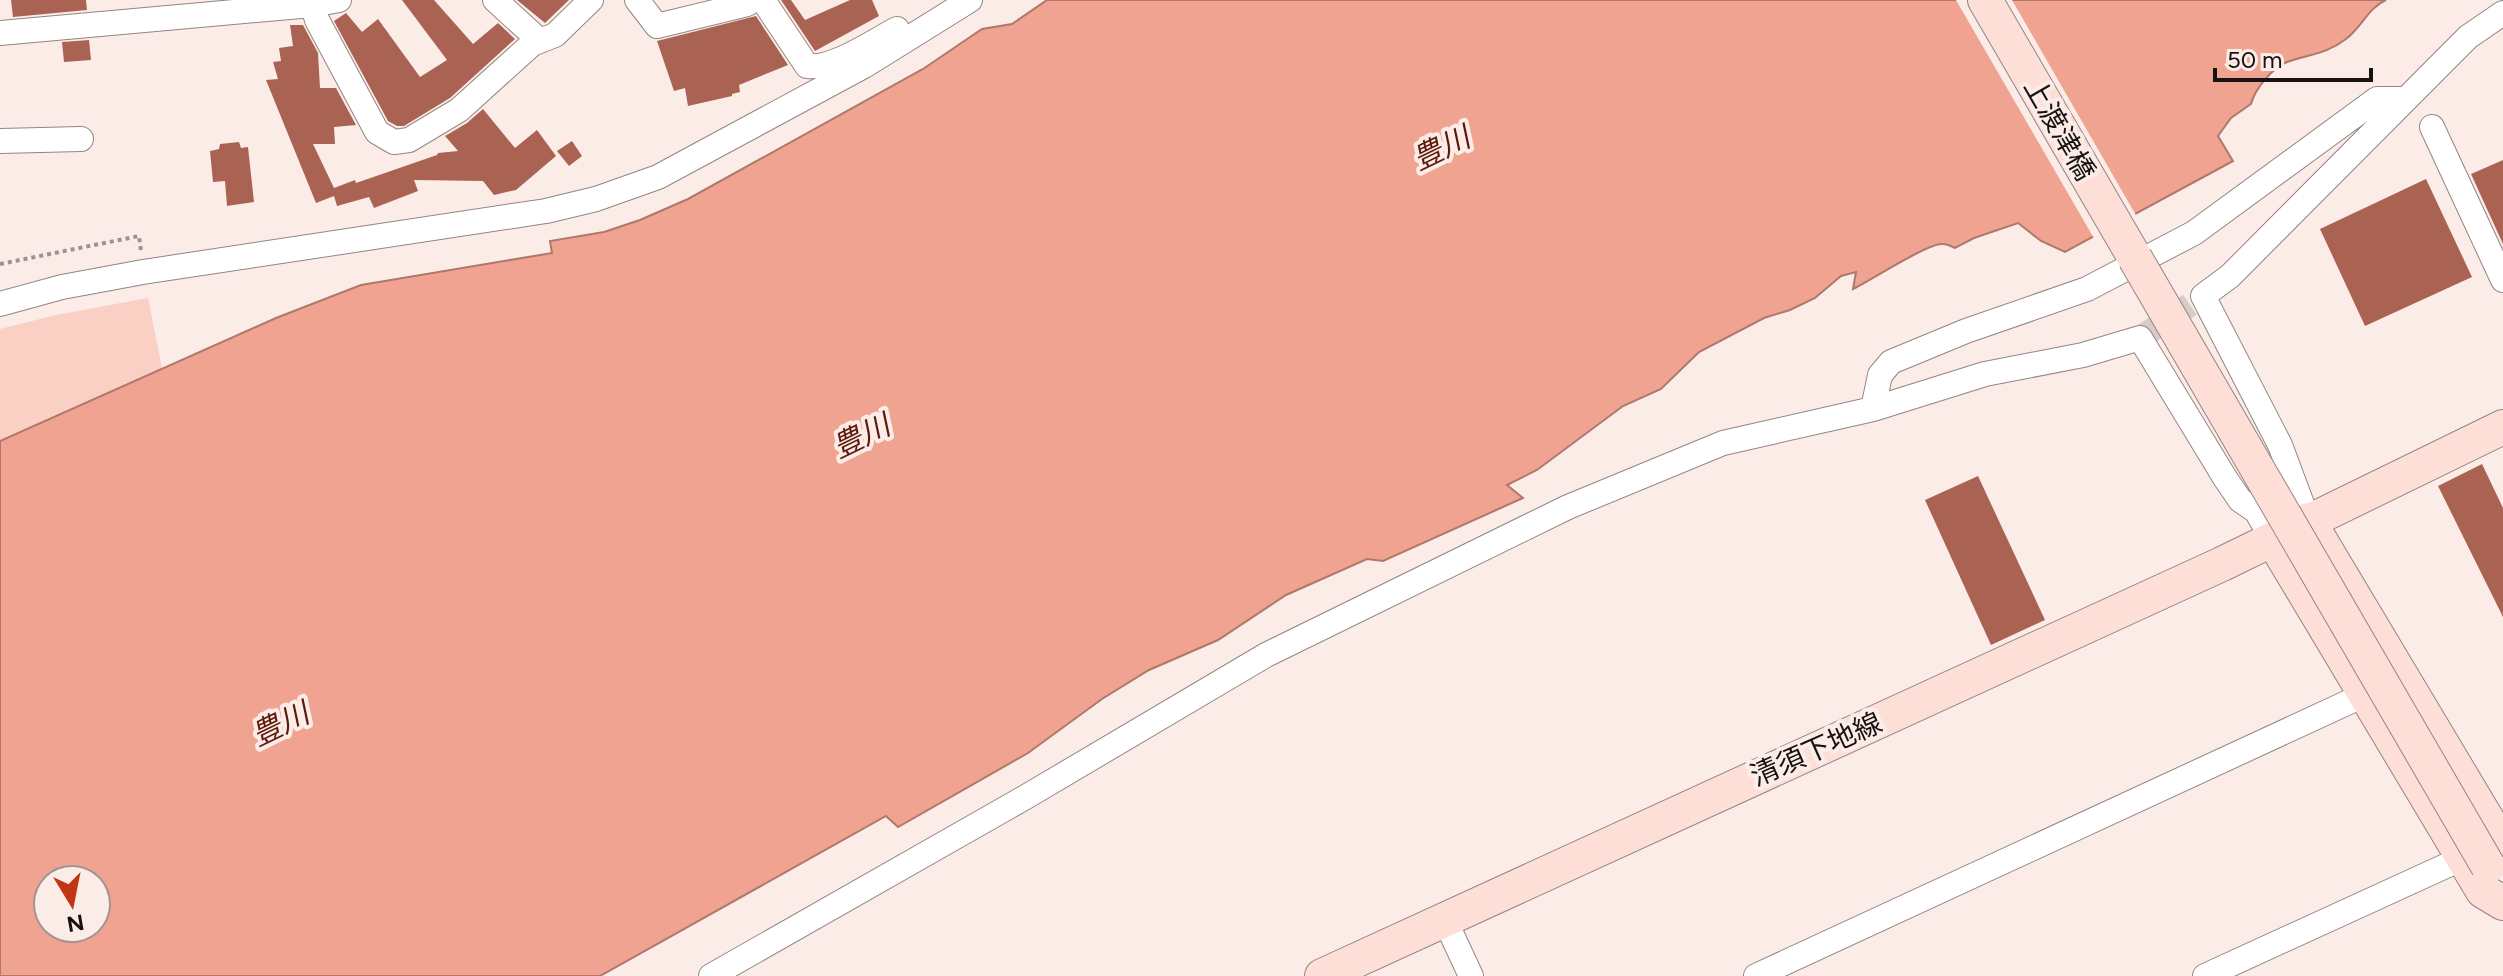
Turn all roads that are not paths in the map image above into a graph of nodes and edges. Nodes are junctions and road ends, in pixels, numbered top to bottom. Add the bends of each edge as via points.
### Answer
1 (339, 0) edge
2 (495, 0) edge
3 (591, 0) edge
4 (637, 0) edge
5 (753, 0) edge
6 (763, 0) edge
7 (1985, 0) edge
8 (312, 2) edge
9 (964, 4) edge
10 (2503, 13) edge
11 (0, 33) edge
12 (540, 41) junction
13 (2405, 99) junction
14 (2432, 127) dead end
15 (81, 139) dead end
16 (0, 141) edge
17 (2136, 260) junction
18 (2503, 280) edge
19 (0, 304) edge
20 (1873, 409) junction
21 (2503, 427) edge
22 (2308, 520) junction
23 (2273, 540) junction
24 (2364, 695) junction
25 (2489, 866) edge
26 (2503, 903) edge
27 (1444, 918) junction
28 (711, 976) edge
29 (1322, 976) edge
30 (1471, 976) edge
31 (1756, 976) edge
32 (2205, 976) edge

1 - 8 street
2 - 12 street
3 - 12 street via 555,35
4 - 5 street via 657,26
6 - 9 street via 801,59 816,67 933,11
7 - 17 main road, 上渡津橋
8 - 11 street
8 - 12 street via 377,132 394,142 409,140 459,110
9 - 19 street via 864,66 658,177 596,199 143,272
10 - 13 street via 2468,37
13 - 17 street via 2377,99 2194,233
13 - 22 street via 2230,276 2203,296 2280,445
14 - 18 street
15 - 16 street
17 - 20 street via 2087,289 1891,362 1880,375
17 - 25 main road, 上渡津橋, bridge
20 - 23 street via 1985,374 2140,338 2225,478 2240,500 2256,511
20 - 28 street via 1723,443 1568,507 1266,655
21 - 22 main road, 清須下地線
22 - 23 main road, 清須下地線
22 - 25 main road
23 - 24 main road
23 - 27 main road, 清須下地線
24 - 25 main road
24 - 31 street
25 - 26 main road via 2483,891
25 - 32 street
27 - 29 main road, 清須下地線
27 - 30 street

